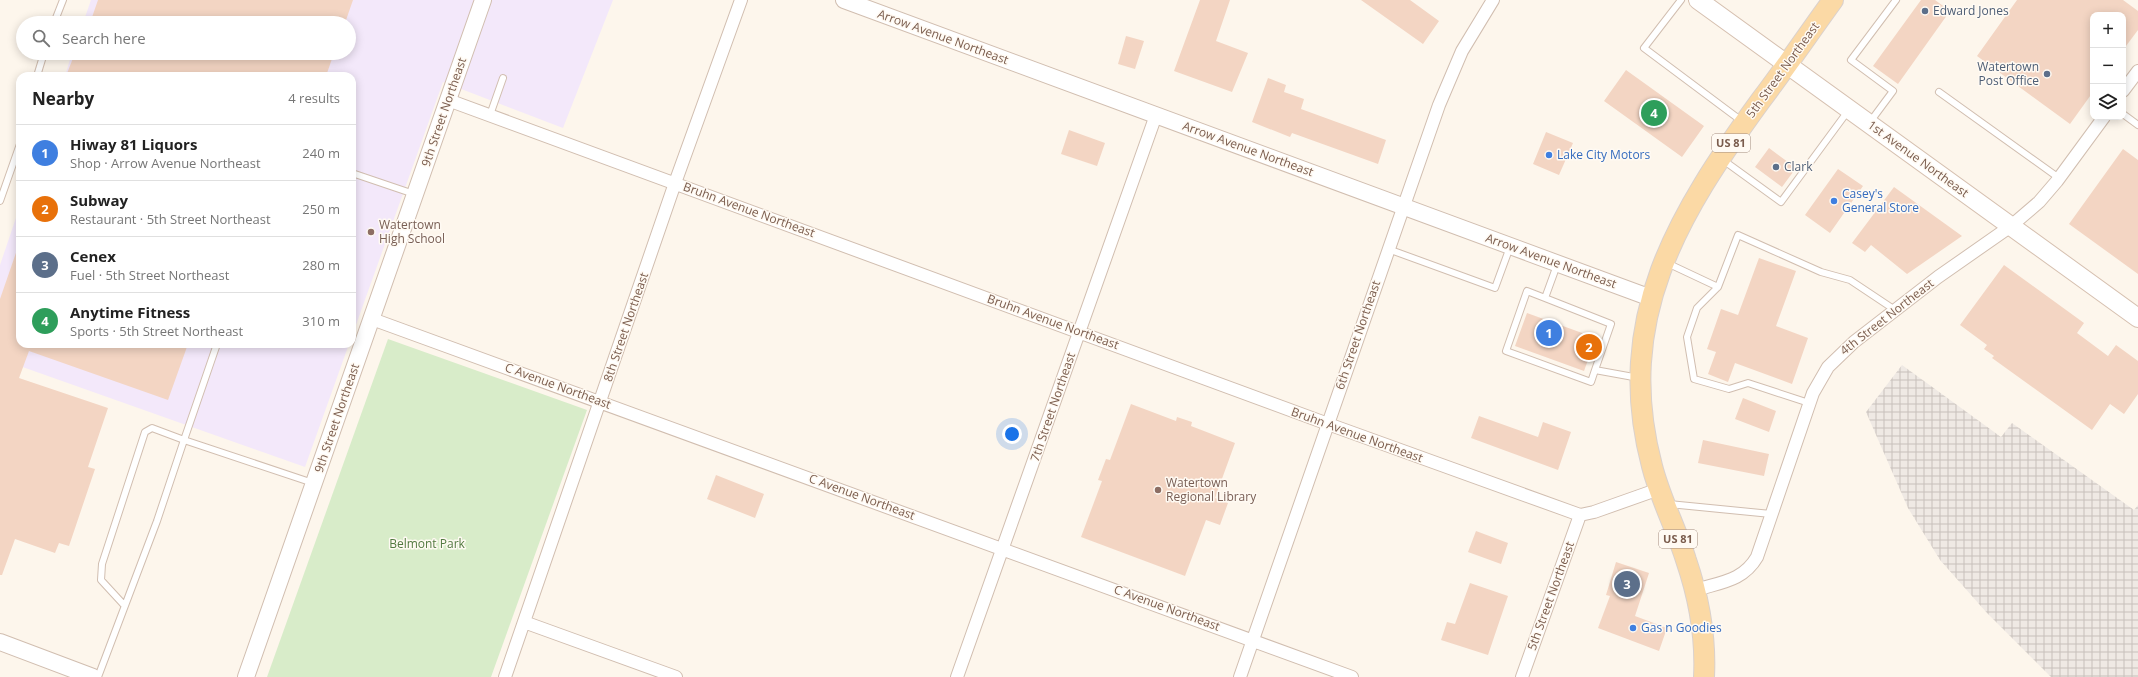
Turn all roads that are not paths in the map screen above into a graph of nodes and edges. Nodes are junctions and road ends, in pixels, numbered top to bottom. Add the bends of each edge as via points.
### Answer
1 (63, 0) edge
2 (483, 0) edge
3 (741, 0) edge
4 (844, 0) edge
5 (1493, 0) edge
6 (1681, 0) edge
7 (1698, 0) edge
8 (1833, 0) edge
9 (1896, 0) edge
10 (57, 16) edge
11 (42, 60) edge
12 (1787, 64) junction
13 (2138, 71) edge
14 (38, 72) edge
15 (503, 78) dead end
16 (2126, 88) edge
17 (1939, 92) dead end
18 (448, 100) junction
19 (1849, 109) junction
20 (490, 115) junction
21 (1156, 115) junction
22 (2126, 116) edge
23 (2102, 120) edge
24 (1744, 123) junction
25 (1869, 123) junction
26 (2138, 125) edge
27 (16, 155) edge
28 (1720, 157) junction
29 (356, 174) edge
30 (2059, 178) junction
31 (675, 183) junction
32 (415, 195) junction
33 (0, 201) edge
34 (1403, 206) junction
35 (2011, 226) junction
36 (1511, 246) junction
37 (1388, 249) junction
38 (1664, 261) junction
39 (1558, 263) junction
40 (1718, 287) junction
41 (1546, 298) junction
42 (1651, 298) junction
43 (1895, 310) junction
44 (372, 318) junction
45 (2138, 318) edge
46 (1079, 332) junction
47 (216, 348) edge
48 (1595, 370) junction
49 (1640, 378) junction
50 (600, 402) junction
51 (1809, 403) junction
52 (1328, 424) junction
53 (184, 440) junction
54 (314, 483) junction
55 (1662, 496) junction
56 (1771, 514) junction
57 (1580, 515) junction
58 (1003, 548) junction
59 (1696, 590) junction
60 (124, 605) junction
61 (524, 622) junction
62 (1252, 639) junction
63 (0, 642) edge
64 (94, 677) edge
65 (98, 677) edge
66 (246, 677) edge
67 (505, 677) edge
68 (676, 677) edge
69 (957, 677) edge
70 (1240, 677) edge
71 (1352, 677) edge
72 (1522, 677) edge
73 (1704, 677) edge

1 - 10 lane
2 - 18 street, 9th Street Northeast
3 - 31 street, 8th Street Northeast
4 - 21 street, Arrow Avenue Northeast
5 - 34 street, 6th Street Northeast via 1462,51 1449,80
6 - 24 lane via 1644,48
7 - 12 main road, 1st Avenue Northeast
8 - 12 main road, 5th Street Northeast / US 81
9 - 25 lane via 1851,60 1893,91
11 - 14 lane
12 - 19 main road, 1st Avenue Northeast
12 - 24 main road, 5th Street Northeast / US 81
13 - 16 street
15 - 20 lane
17 - 30 lane
18 - 20 street, Bruhn Avenue Northeast
18 - 32 street, 9th Street Northeast
19 - 25 main road, 1st Avenue Northeast
19 - 28 lane via 1781,202
20 - 31 street, Bruhn Avenue Northeast
21 - 34 street, Arrow Avenue Northeast
21 - 46 street, 7th Street Northeast
22 - 26 lane
23 - 30 street, 4th Street Northeast
24 - 28 main road, 5th Street Northeast / US 81
25 - 35 main road, 1st Avenue Northeast
27 - 33 lane
28 - 38 main road, 5th Street Northeast / US 81 via 1693,200
29 - 32 lane
30 - 35 street, 4th Street Northeast via 2039,202
31 - 46 street, Bruhn Avenue Northeast
31 - 50 street, 8th Street Northeast
32 - 44 street, 9th Street Northeast
34 - 36 street, Arrow Avenue Northeast
34 - 37 street, 6th Street Northeast
35 - 43 street, 4th Street Northeast
35 - 45 main road, 1st Avenue Northeast
36 - 37 lane via 1495,288
36 - 39 street, Arrow Avenue Northeast
37 - 52 street, 6th Street Northeast
38 - 40 lane
38 - 42 main road, 5th Street Northeast / US 81
39 - 41 lane
39 - 42 street, Arrow Avenue Northeast
40 - 43 lane via 1738,235 1821,272 1850,280
40 - 51 lane via 1697,308 1688,337 1694,379 1729,389 1748,383
41 - 48 lane via 1611,324
41 - 48 lane via 1527,291 1506,351 1591,382
42 - 49 main road, 5th Street Northeast / US 81 via 1642,342
43 - 51 street, 4th Street Northeast via 1839,354 1821,377
44 - 50 street, C Avenue Northeast
44 - 54 street, 9th Street Northeast
46 - 52 street, Bruhn Avenue Northeast
46 - 58 street, 7th Street Northeast
47 - 53 lane
48 - 49 lane
49 - 55 main road, 5th Street Northeast / US 81 via 1644,428
50 - 58 street, C Avenue Northeast
50 - 61 street, 8th Street Northeast
51 - 56 street, 4th Street Northeast
52 - 57 street, Bruhn Avenue Northeast
52 - 62 street, 6th Street Northeast
53 - 54 lane
53 - 60 lane via 157,521
53 - 60 lane via 152,428 145,432 102,564 102,580
54 - 66 street, 9th Street Northeast
55 - 56 lane
55 - 57 street
55 - 59 main road, 5th Street Northeast / US 81
56 - 59 street, 4th Street Northeast via 1757,557 1750,568 1739,576
57 - 72 street, 5th Street Northeast
58 - 62 street, C Avenue Northeast
58 - 69 street, 7th Street Northeast
59 - 73 main road, US 81 via 1705,642
60 - 65 lane
61 - 67 street, 8th Street Northeast
61 - 68 street
62 - 70 street, 6th Street Northeast
62 - 71 street, C Avenue Northeast
63 - 64 street

